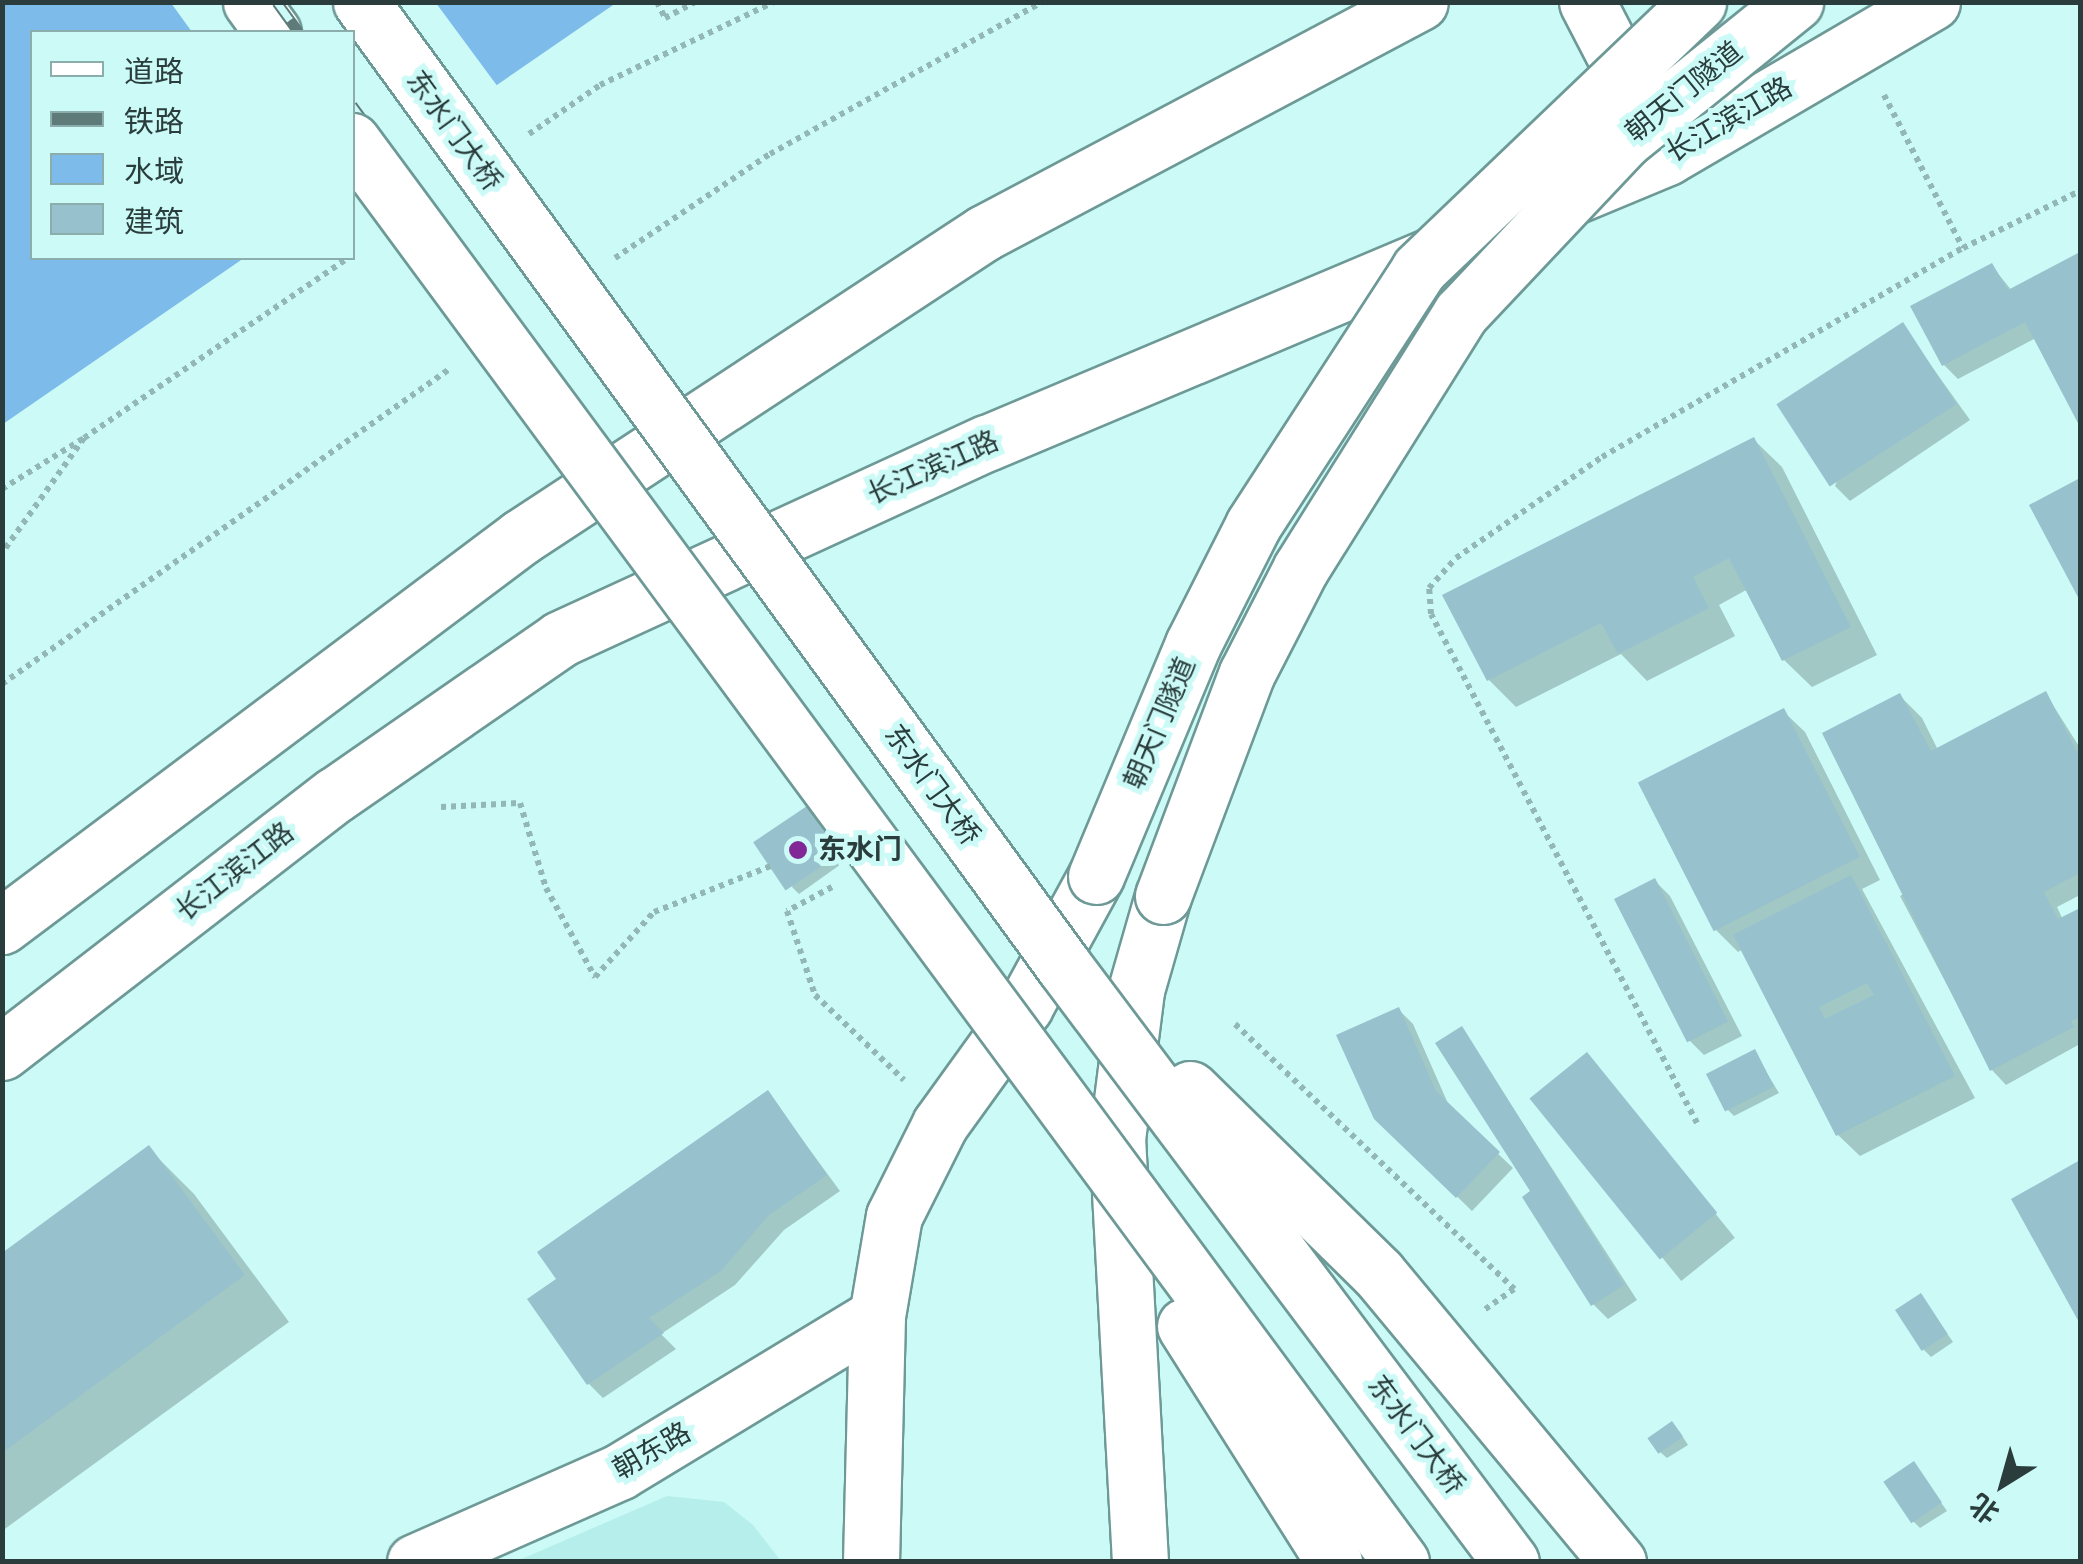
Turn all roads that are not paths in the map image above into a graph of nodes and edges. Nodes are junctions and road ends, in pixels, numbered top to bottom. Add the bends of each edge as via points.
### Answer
1 (251, 2) edge
2 (361, 2) edge
3 (1420, 2) edge
4 (1587, 2) edge
5 (1698, 2) edge
6 (1796, 2) edge
7 (1932, 2) edge
8 (272, 30) edge
9 (355, 146) edge
10 (1667, 157) junction
11 (2, 926) edge
12 (1062, 965) junction
13 (997, 1021) junction
14 (2, 1052) edge
15 (878, 1316) junction
16 (415, 1562) edge
17 (871, 1562) edge
18 (1140, 1562) edge
19 (1334, 1562) edge
20 (1402, 1562) edge
21 (1511, 1562) edge
22 (1618, 1562) edge

1 - 8 main road
2 - 12 main road, 东水门大桥, bridge
3 - 11 main road via 984,233 520,537
4 - 10 main road
5 - 15 main road, 朝天门隧道, bridge via 1419,269 1252,525 1193,644 1096,876 1025,1006 932,1139 894,1216
6 - 18 main road, 朝天门隧道, bridge via 1624,140 1461,312 1301,568 1247,673 1163,896 1136,990 1118,1139
7 - 10 main road, 长江滨江路
9 - 13 main road, bridge
10 - 14 main road, 长江滨江路 via 987,443 560,639 335,795
12 - 21 main road, 东水门大桥, bridge
12 - 22 main road, bridge via 1378,1274
13 - 19 main road, bridge
13 - 20 main road, bridge
15 - 16 main road, 朝东路 via 620,1472
15 - 17 main road, 朝天门隧道

